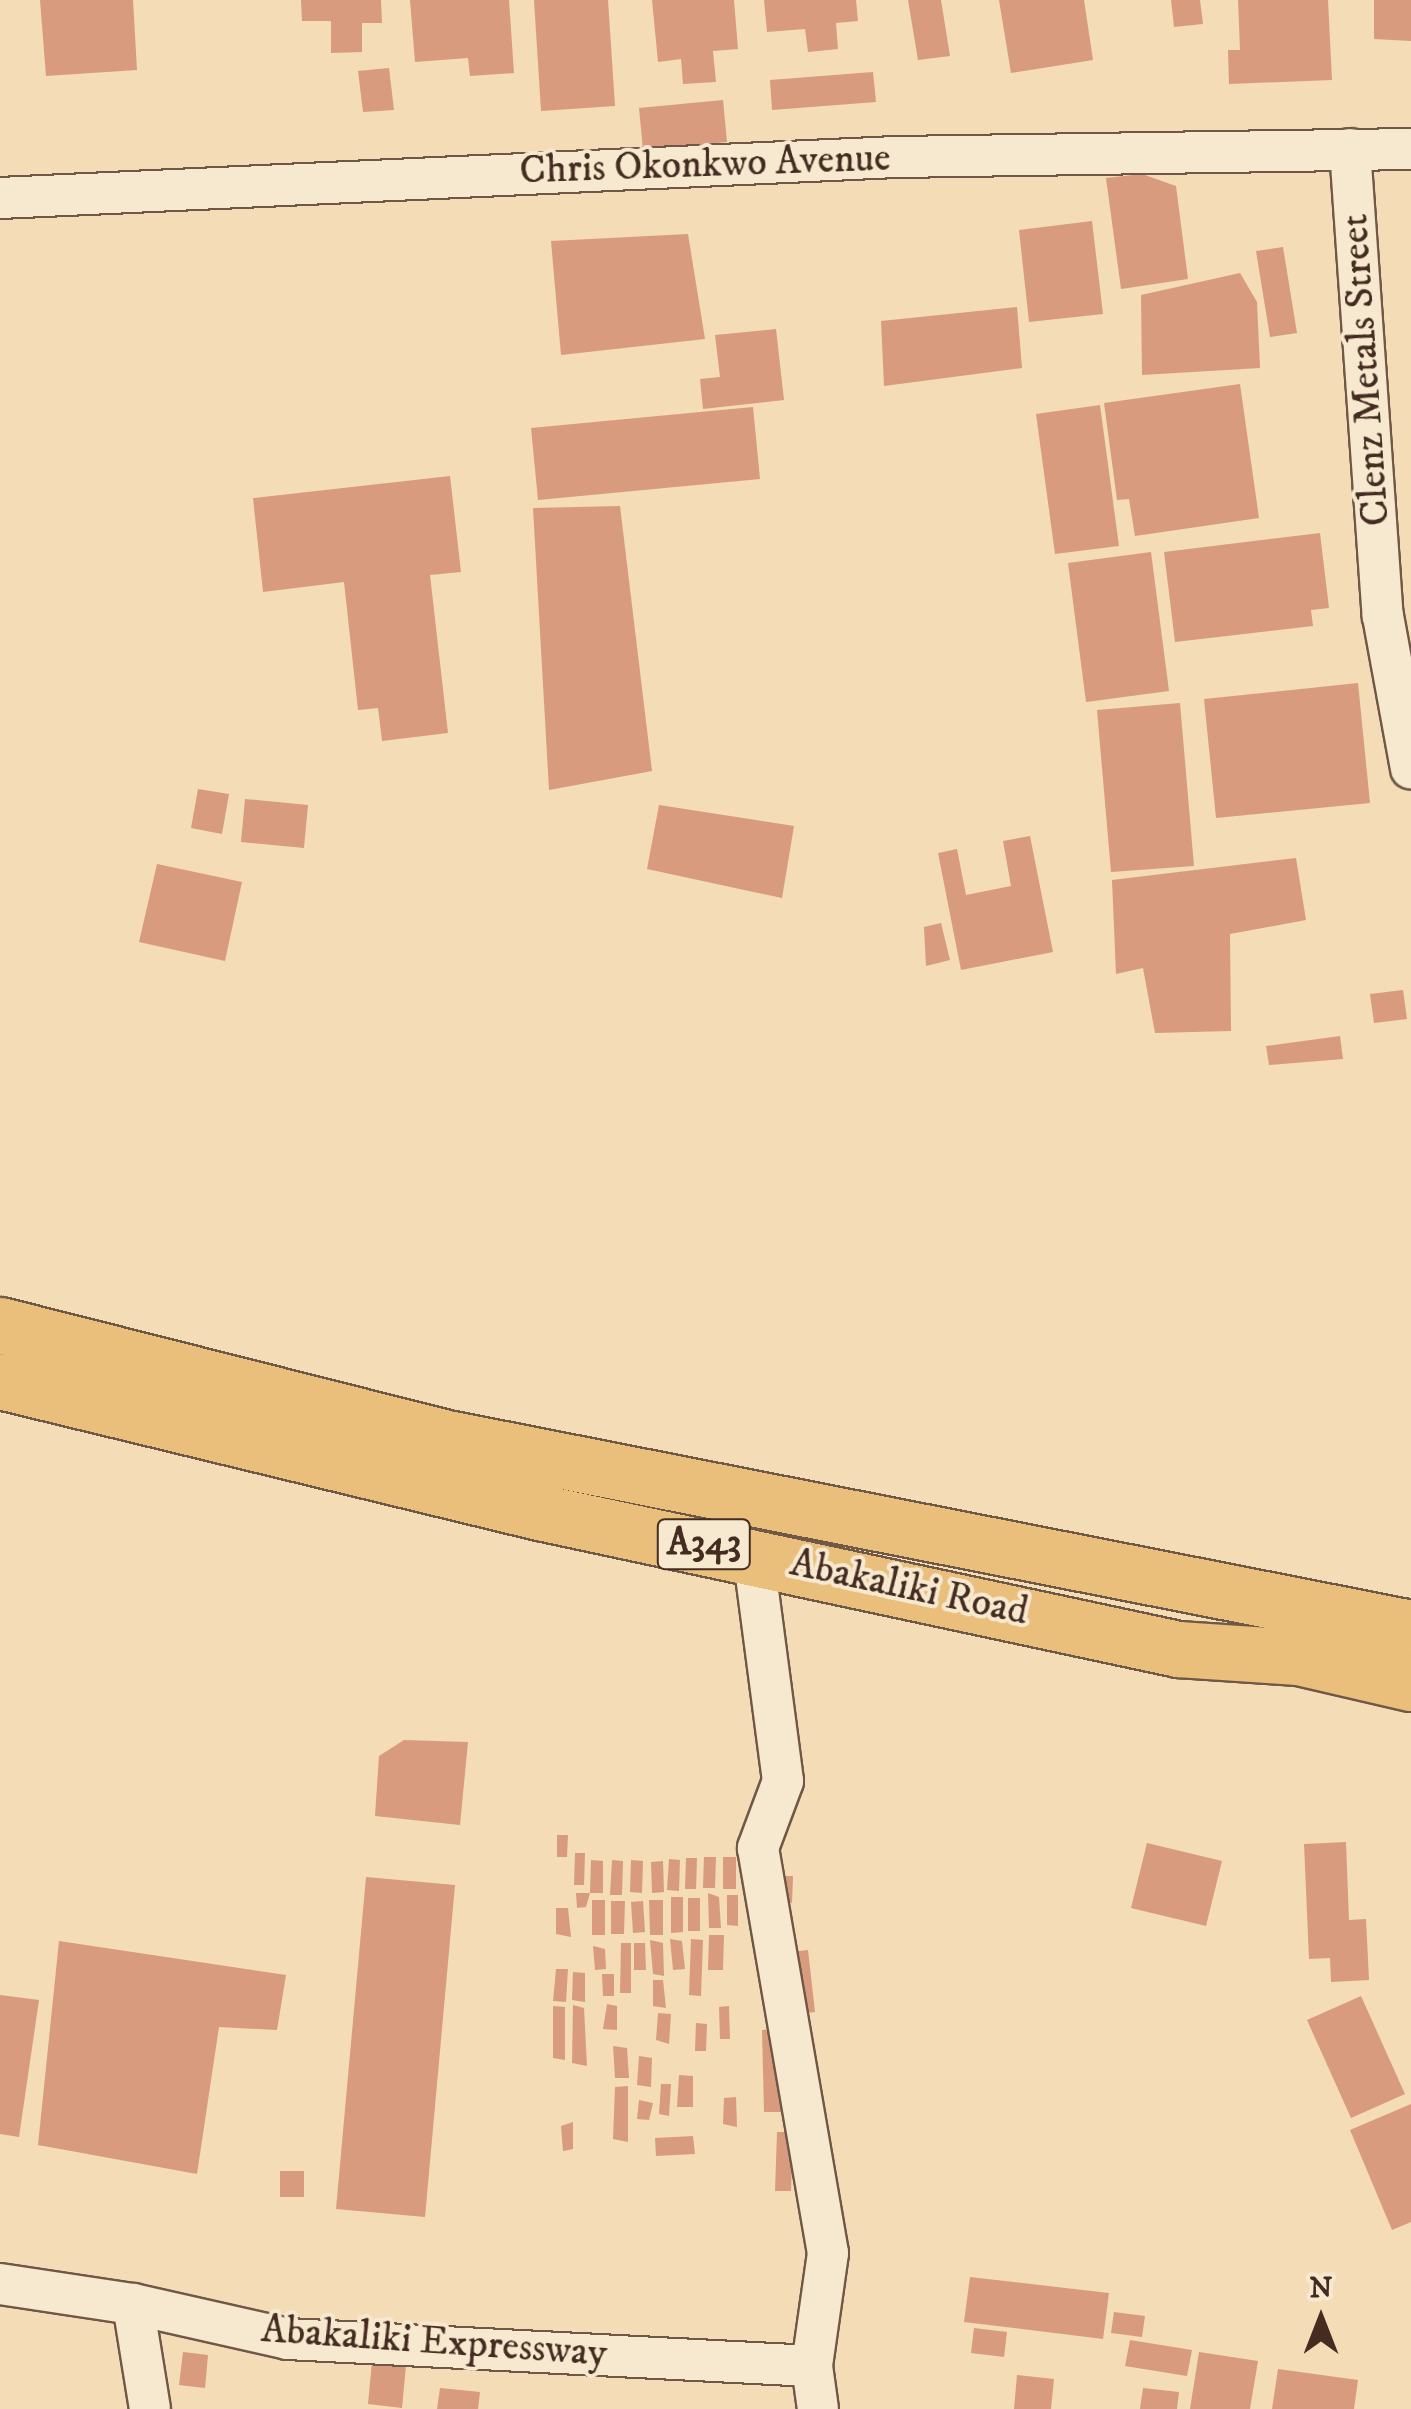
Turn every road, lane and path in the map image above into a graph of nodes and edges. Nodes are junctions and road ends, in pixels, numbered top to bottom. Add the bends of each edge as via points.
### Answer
1 (1350, 149) junction
2 (1411, 150) edge
3 (0, 198) edge
4 (1411, 768) edge
5 (0, 1324) edge
6 (0, 1381) edge
7 (753, 1553) junction
8 (1411, 1628) edge
9 (1411, 1683) edge
10 (0, 2284) edge
11 (133, 2304) junction
12 (812, 2366) junction
13 (150, 2409) edge
14 (818, 2409) edge

1 - 2 street, Chris Okonkwo Avenue
1 - 3 street, Chris Okonkwo Avenue via 896,157
1 - 4 street, Clenz Metals Street via 1383,616
5 - 8 highway, Abakaliki Road / A343 via 471,1443
6 - 7 highway, Abakaliki Road / A343 via 540,1512
7 - 9 highway, Abakaliki Road / A343 via 1178,1649 1298,1657
7 - 12 street via 783,1782 758,1848 828,2253
10 - 11 street, Abakaliki Expressway
11 - 12 street, Abakaliki Expressway via 288,2338
11 - 13 street
12 - 14 street

